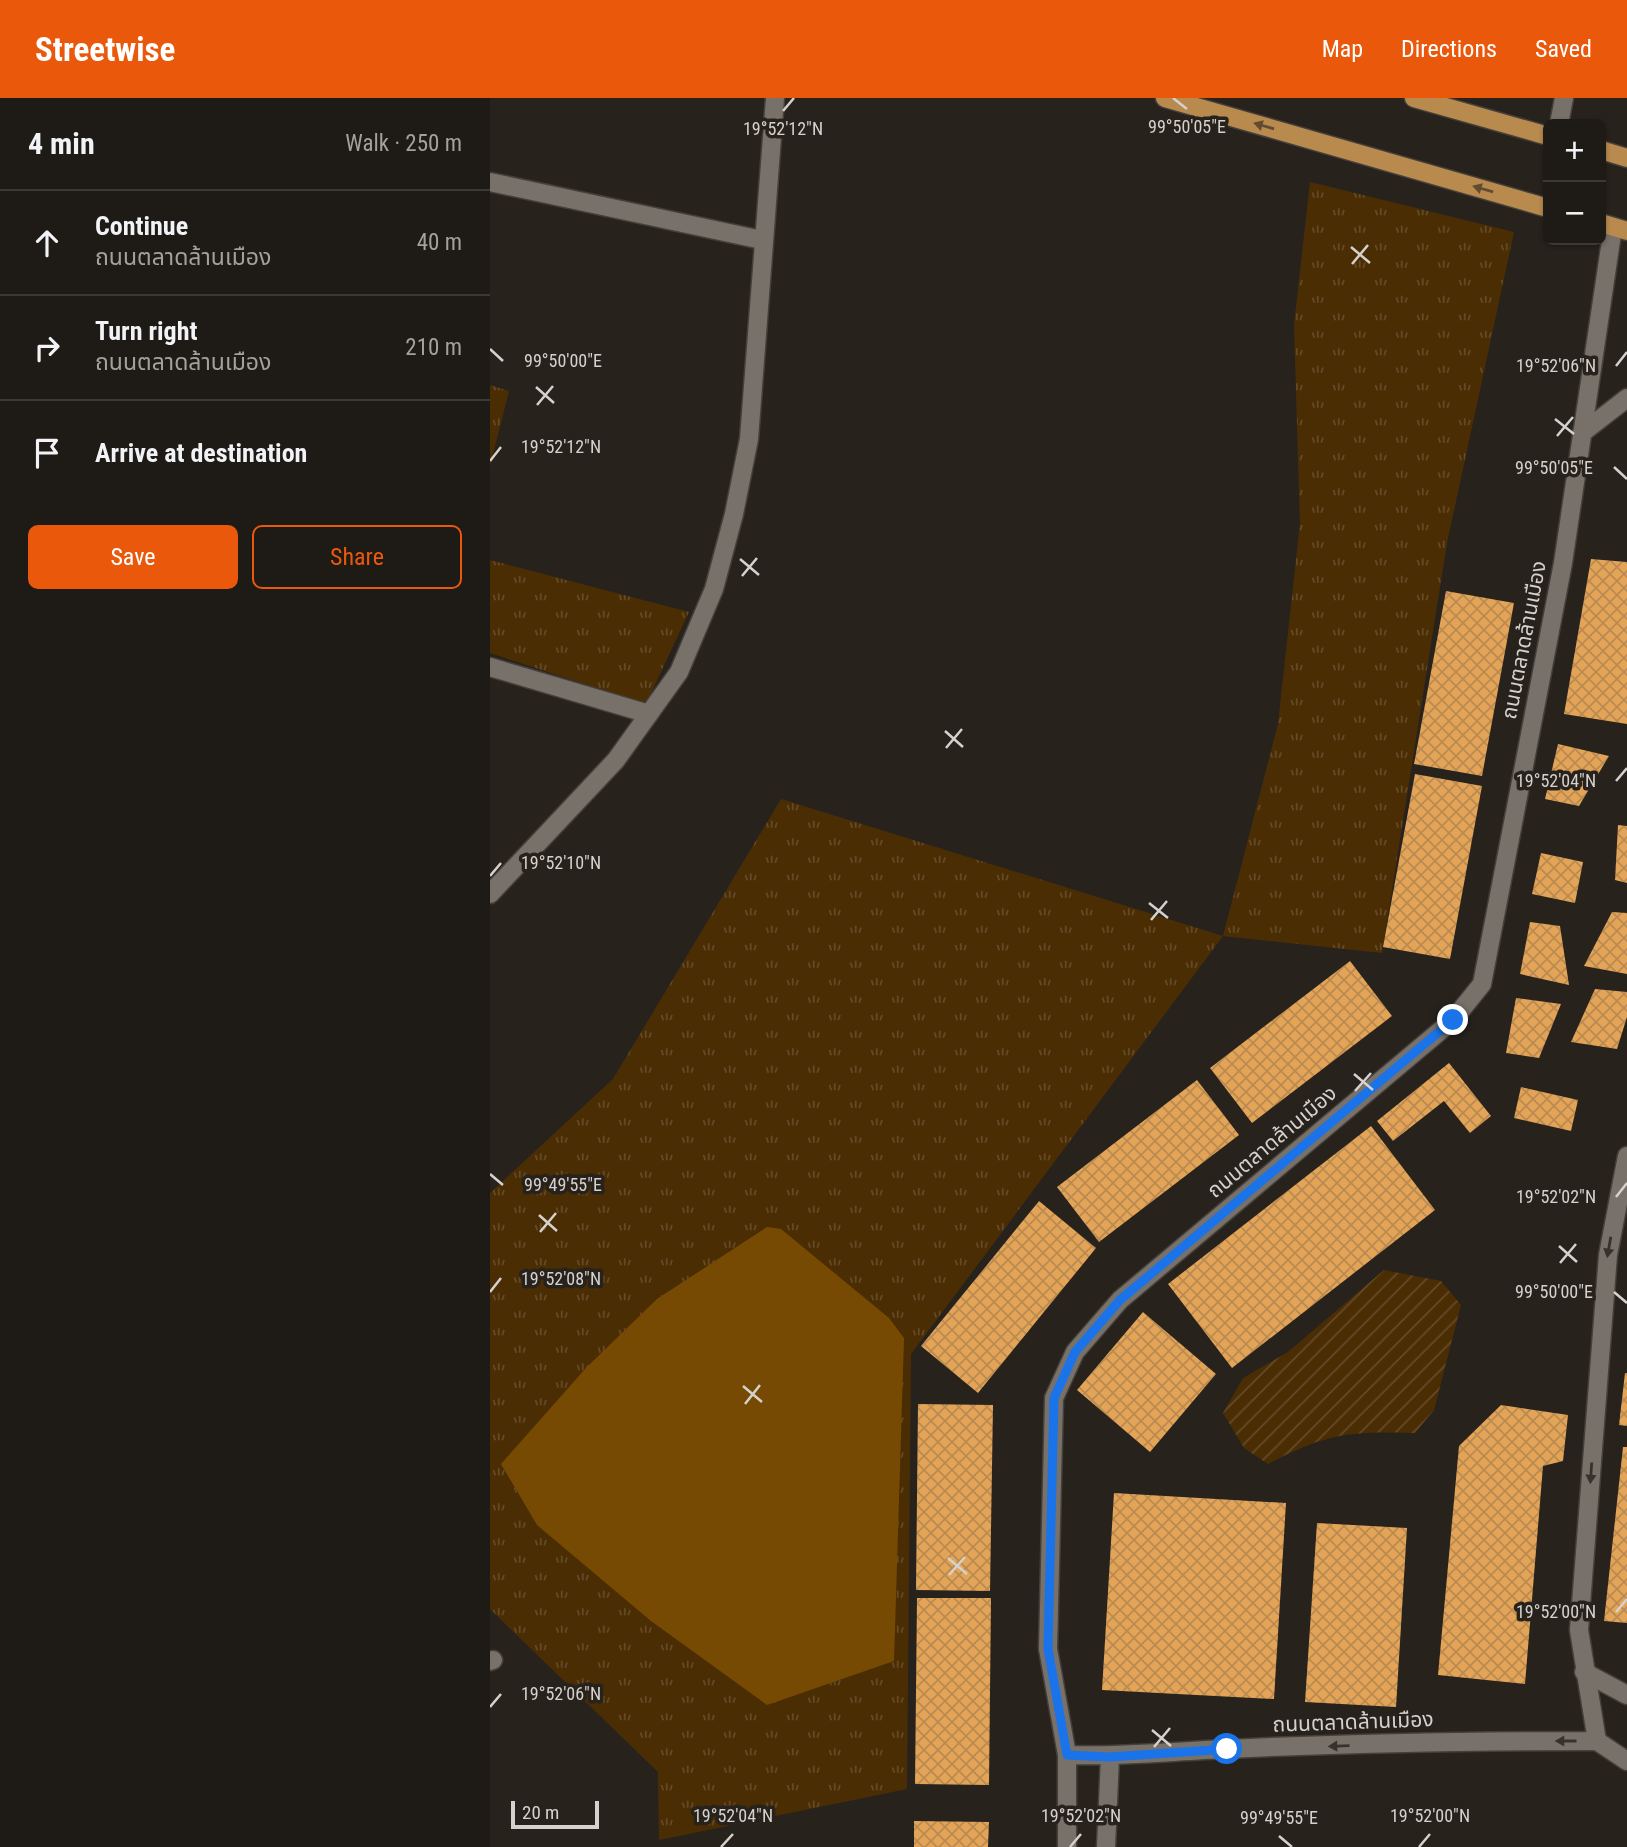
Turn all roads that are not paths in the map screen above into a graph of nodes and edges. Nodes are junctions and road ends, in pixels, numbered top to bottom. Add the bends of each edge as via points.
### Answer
1 (775, 98) edge
2 (1165, 98) edge
3 (1414, 98) edge
4 (1564, 98) edge
5 (1560, 119) edge
6 (1543, 135) edge
7 (1606, 152) edge
8 (1627, 158) edge
9 (490, 182) edge
10 (1543, 207) edge
11 (1614, 227) edge
12 (762, 240) junction
13 (1627, 398) edge
14 (1582, 433) junction
15 (490, 667) edge
16 (649, 714) junction
17 (490, 894) edge
18 (1627, 1156) edge
19 (1584, 1672) junction
20 (1627, 1695) edge
21 (1597, 1741) junction
22 (1067, 1755) junction
23 (1110, 1757) junction
24 (1627, 1761) edge
25 (1067, 1847) edge
26 (1106, 1847) edge

1 - 12 street
10 -> 2 main road
3 - 6 main road
4 - 5 street
7 - 8 main road
9 - 12 street
11 - 14 street, ถนนตลาดล้านเมือง
12 - 16 street via 749,439 734,514 714,589 679,673
13 - 14 street
14 - 22 street, ถนนตลาดล้านเมือง via 1563,562 1482,984 1453,1020 1120,1300 1075,1352 1054,1398 1048,1649
15 - 16 street
16 - 17 street via 616,760
18 -> 19 street via 1608,1255 1579,1630
19 - 20 street
19 - 21 street
21 -> 23 street, ถนนตลาดล้านเมือง via 1241,1748
21 - 24 street
22 - 23 street, ถนนตลาดล้านเมือง
22 - 25 street, ถนนตลาดล้านเมือง
23 - 26 street

